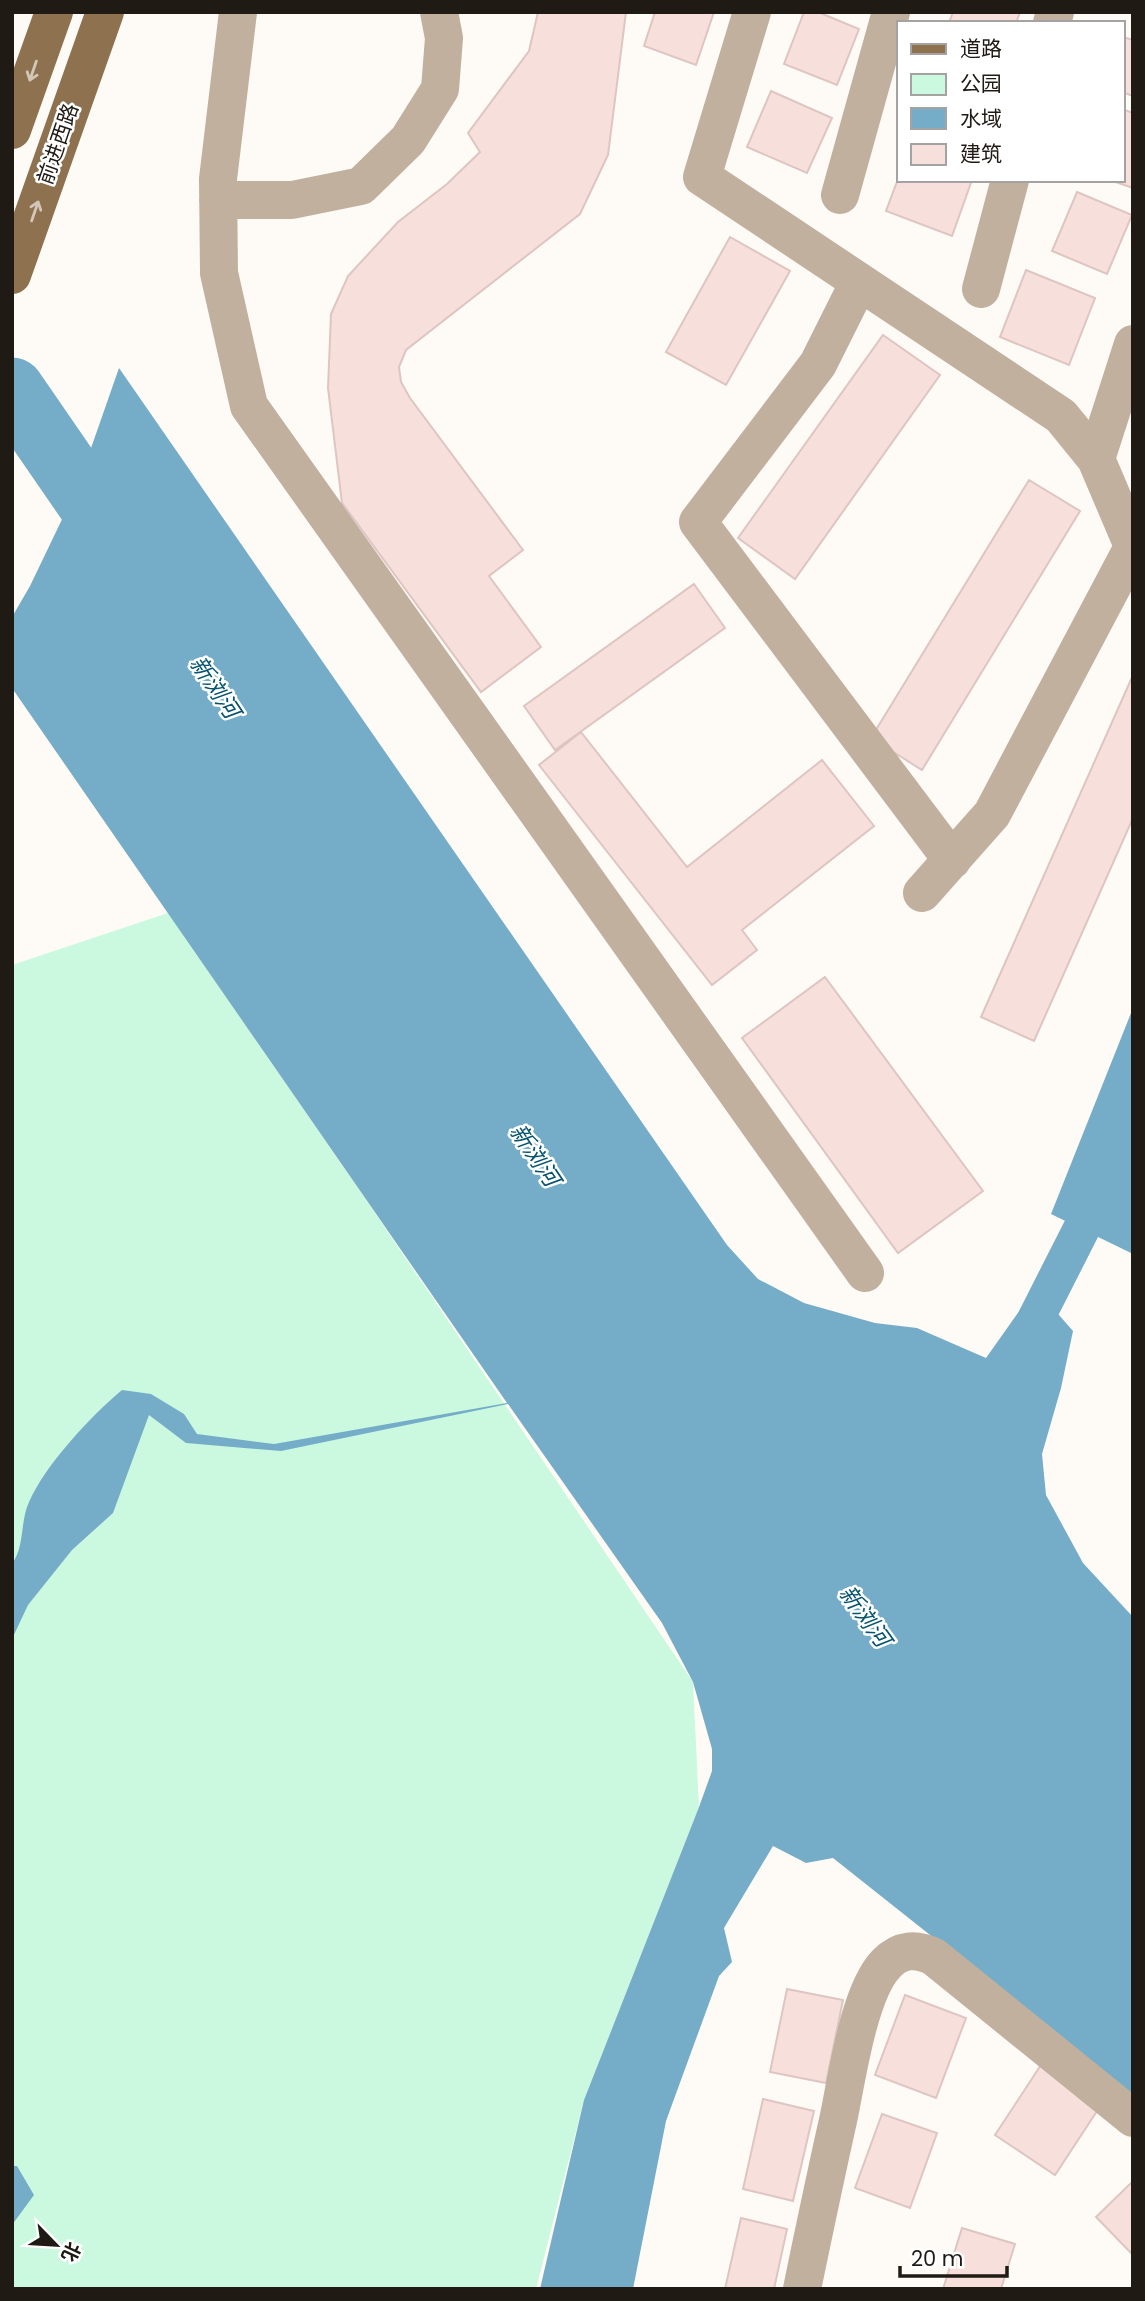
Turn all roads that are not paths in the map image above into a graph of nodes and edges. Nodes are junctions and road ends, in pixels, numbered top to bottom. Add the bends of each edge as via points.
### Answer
1 (54, 12) edge
2 (104, 12) edge
3 (238, 12) edge
4 (439, 12) edge
5 (752, 12) edge
6 (891, 12) edge
7 (12, 130) edge
8 (1009, 182) edge
9 (840, 195) dead end
10 (218, 200) junction
11 (12, 275) edge
12 (859, 282) junction
13 (981, 289) dead end
14 (1133, 344) edge
15 (1096, 459) junction
16 (1133, 546) edge
17 (951, 860) junction
18 (922, 893) dead end
19 (865, 1273) dead end
20 (1133, 2118) edge
21 (802, 2289) edge

1 -> 7 main road
11 -> 2 main road, 前进西路
3 - 10 street
4 - 10 street via 444,38 440,89 408,140 362,186 292,200
5 - 12 street via 702,177
6 - 9 street
8 - 13 street
10 - 19 street via 219,273 249,406
12 - 15 street via 1061,416
12 - 17 street via 818,364 698,522
14 - 15 street
15 - 16 street
16 - 17 street via 992,814
17 - 18 street
20 - 21 street via 934,1957 920,1950 900,1953 885,1964 869,1993

